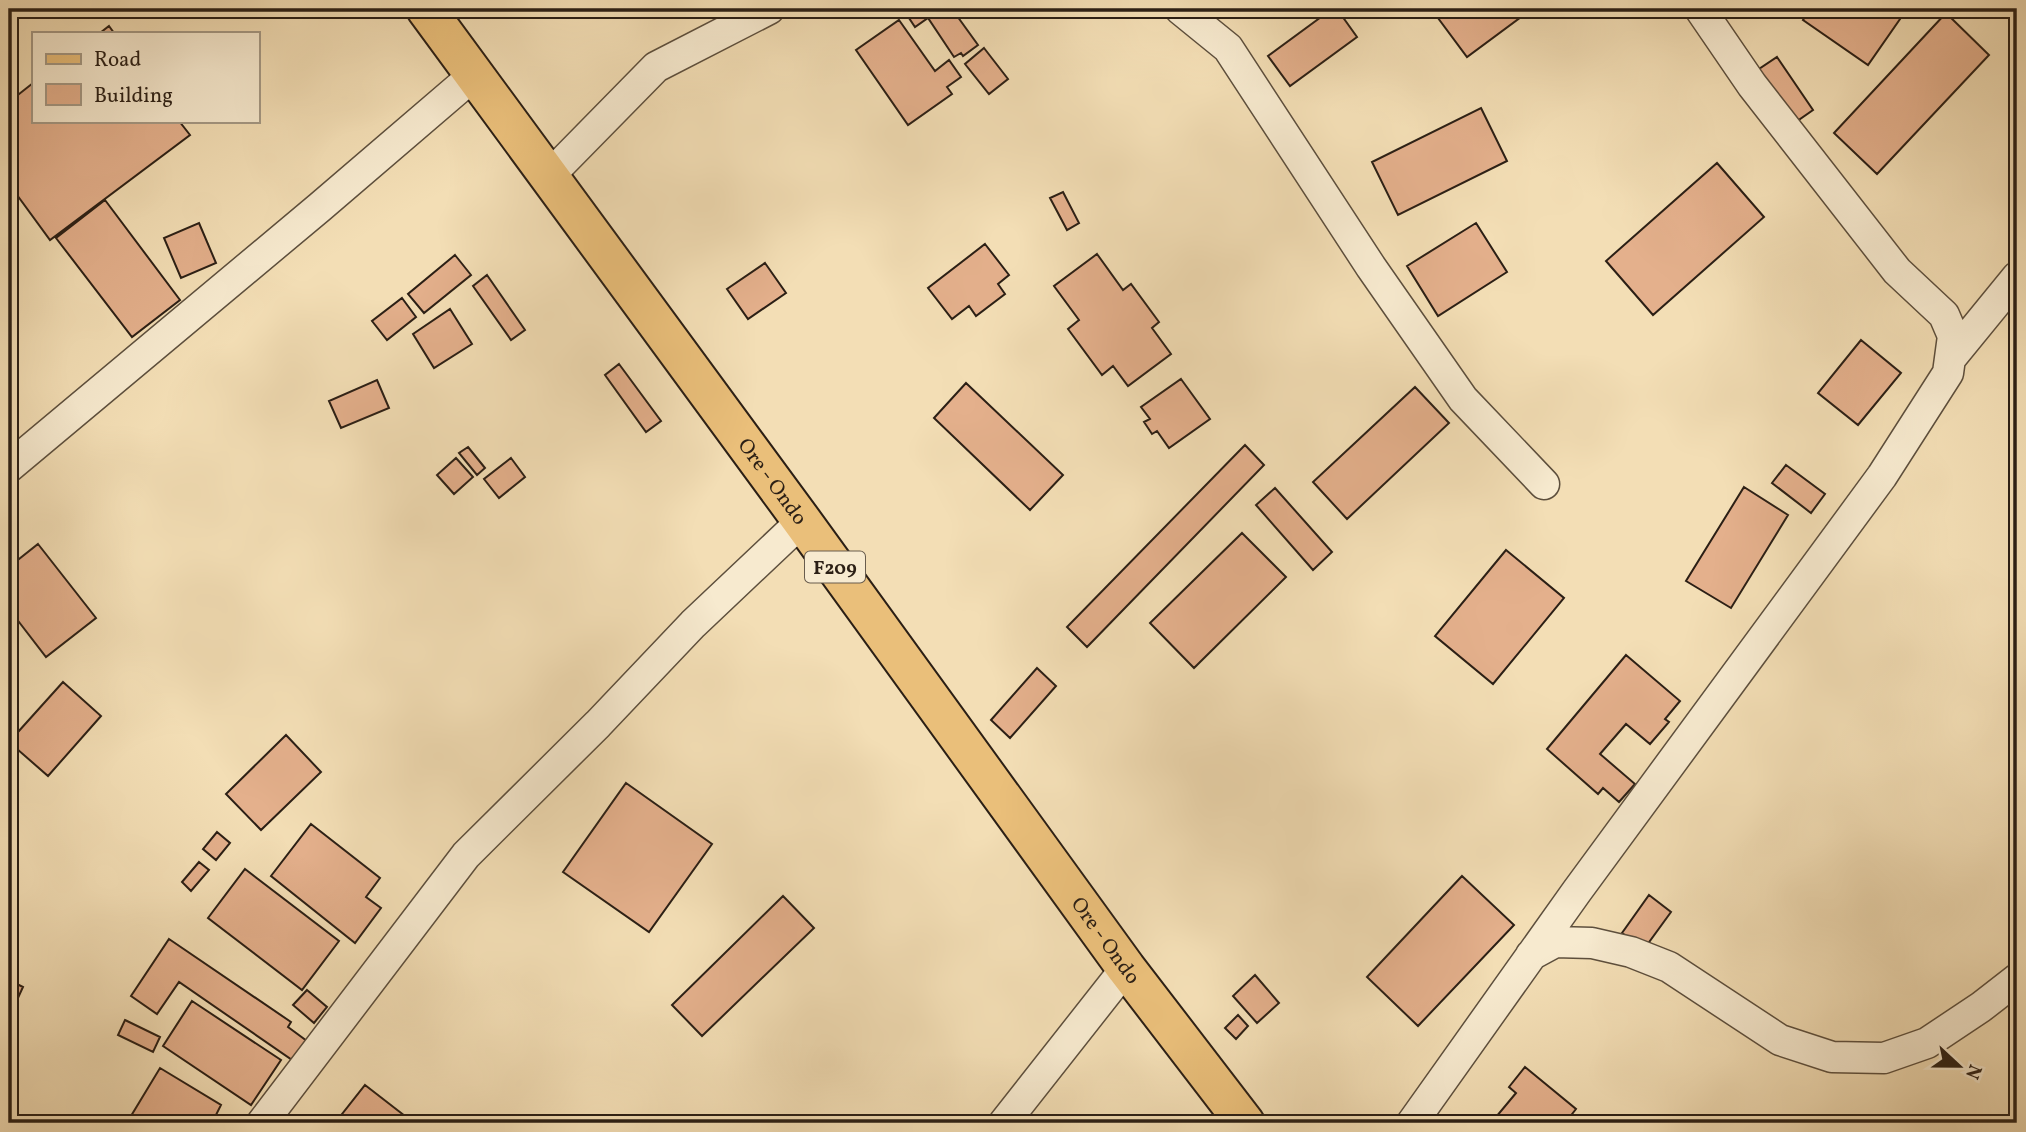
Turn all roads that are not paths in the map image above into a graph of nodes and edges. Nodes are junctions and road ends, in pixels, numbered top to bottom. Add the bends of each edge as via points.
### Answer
1 (426, 9) edge
2 (769, 9) edge
3 (1180, 9) edge
4 (1700, 9) edge
5 (474, 75) junction
6 (549, 176) junction
7 (2017, 277) edge
8 (1950, 359) junction
9 (9, 467) edge
10 (1544, 484) dead end
11 (802, 521) junction
12 (1531, 955) junction
13 (1126, 968) junction
14 (2017, 979) edge
15 (262, 1123) edge
16 (1004, 1123) edge
17 (1245, 1123) edge
18 (1412, 1123) edge

1 - 5 main road, Ore - Ondo / F209
2 - 6 street via 656,67
3 - 10 street via 1228,48 1463,399
4 - 8 street via 1752,85 1896,271 1944,315 1953,336
5 - 6 main road, Ore - Ondo / F209
5 - 9 street
6 - 11 main road, Ore - Ondo / F209
7 - 8 street
8 - 12 street via 1948,373 1882,476
11 - 13 main road, Ore - Ondo / F209
11 - 15 street via 693,624 466,855
12 - 14 street via 1555,942 1592,943 1631,952 1669,967 1780,1040 1832,1057 1884,1058 1927,1042
12 - 18 street
13 - 16 street
13 - 17 main road, Ore - Ondo / F209

